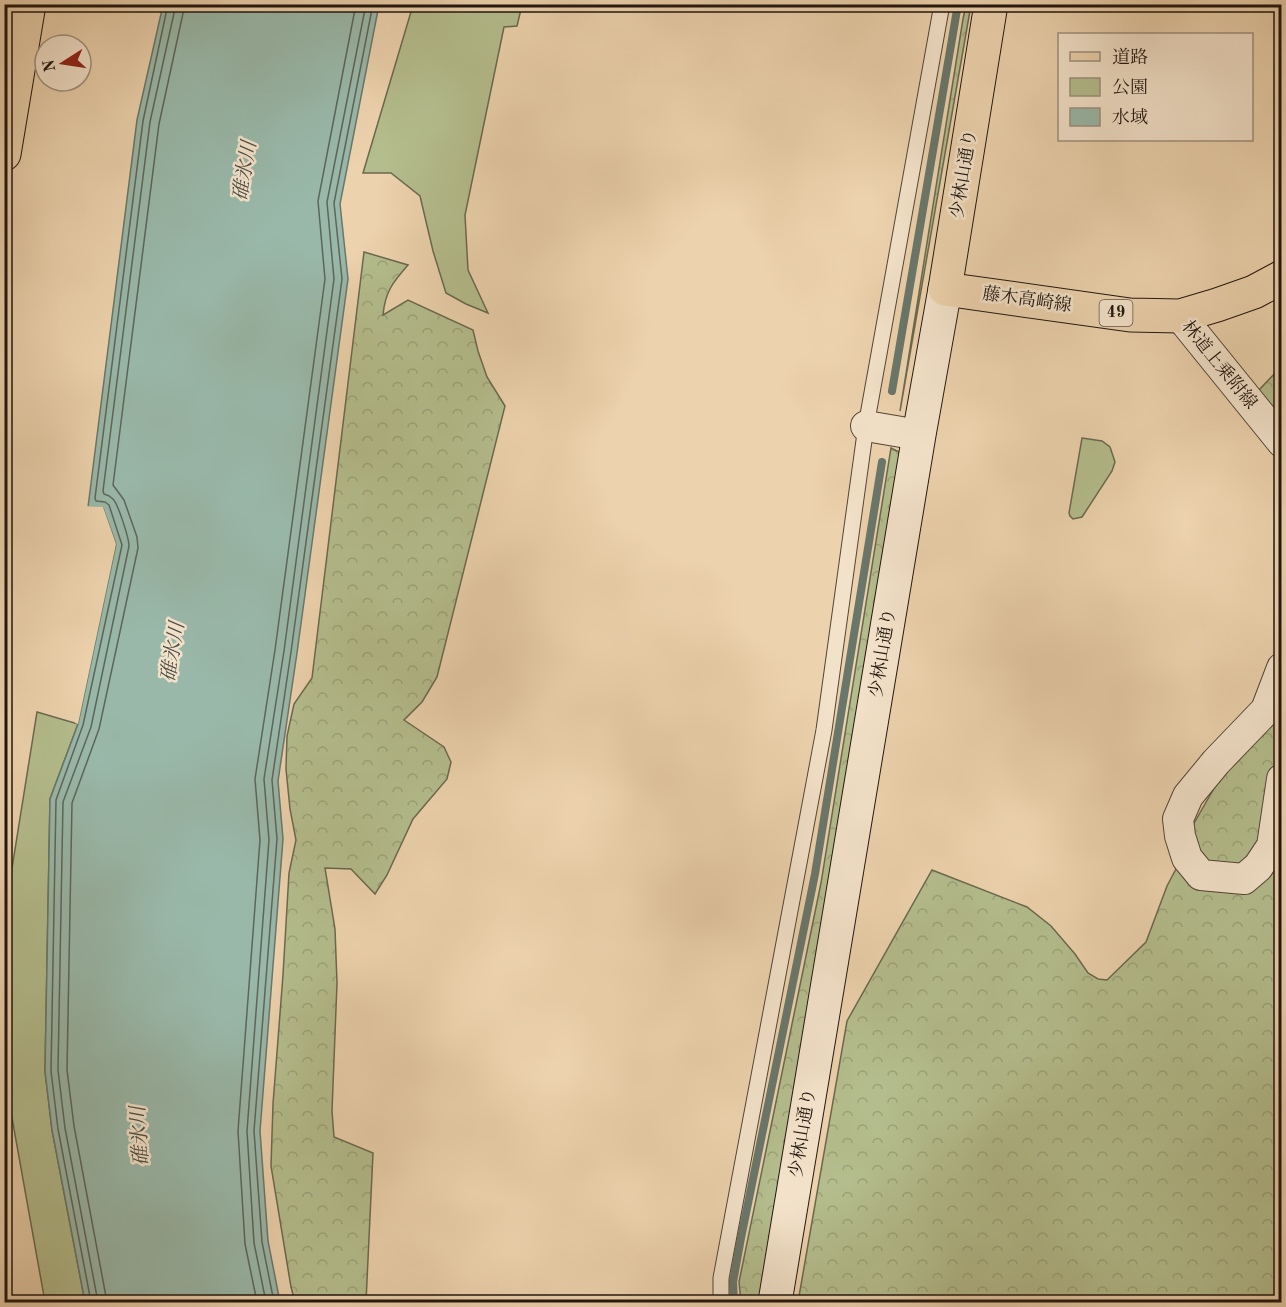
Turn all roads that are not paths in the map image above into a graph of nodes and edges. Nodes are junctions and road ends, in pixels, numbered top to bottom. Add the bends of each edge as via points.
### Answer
1 (29, 4) edge
2 (942, 4) edge
3 (991, 4) edge
4 (4, 154) edge
5 (1281, 277) edge
6 (945, 289) junction
7 (1180, 316) junction
8 (866, 426) junction
9 (919, 435) junction
10 (1281, 442) edge
11 (1281, 668) edge
12 (1281, 779) edge
13 (721, 1302) edge
14 (775, 1302) edge

1 - 4 main road
2 - 8 lane
3 - 6 main road, 少林山通り
5 - 7 main road, 藤木高崎線 / 49 via 1254,292
6 - 7 main road, 藤木高崎線 / 49 via 1130,315
6 - 9 street, 少林山通り
7 - 10 street, 林道上乗附線
8 - 9 street
8 - 13 lane via 824,730 721,1278
9 - 14 street, 少林山通り
11 - 12 street via 1266,710 1188,796 1178,819 1187,858 1201,875 1244,879 1258,867 1272,846

